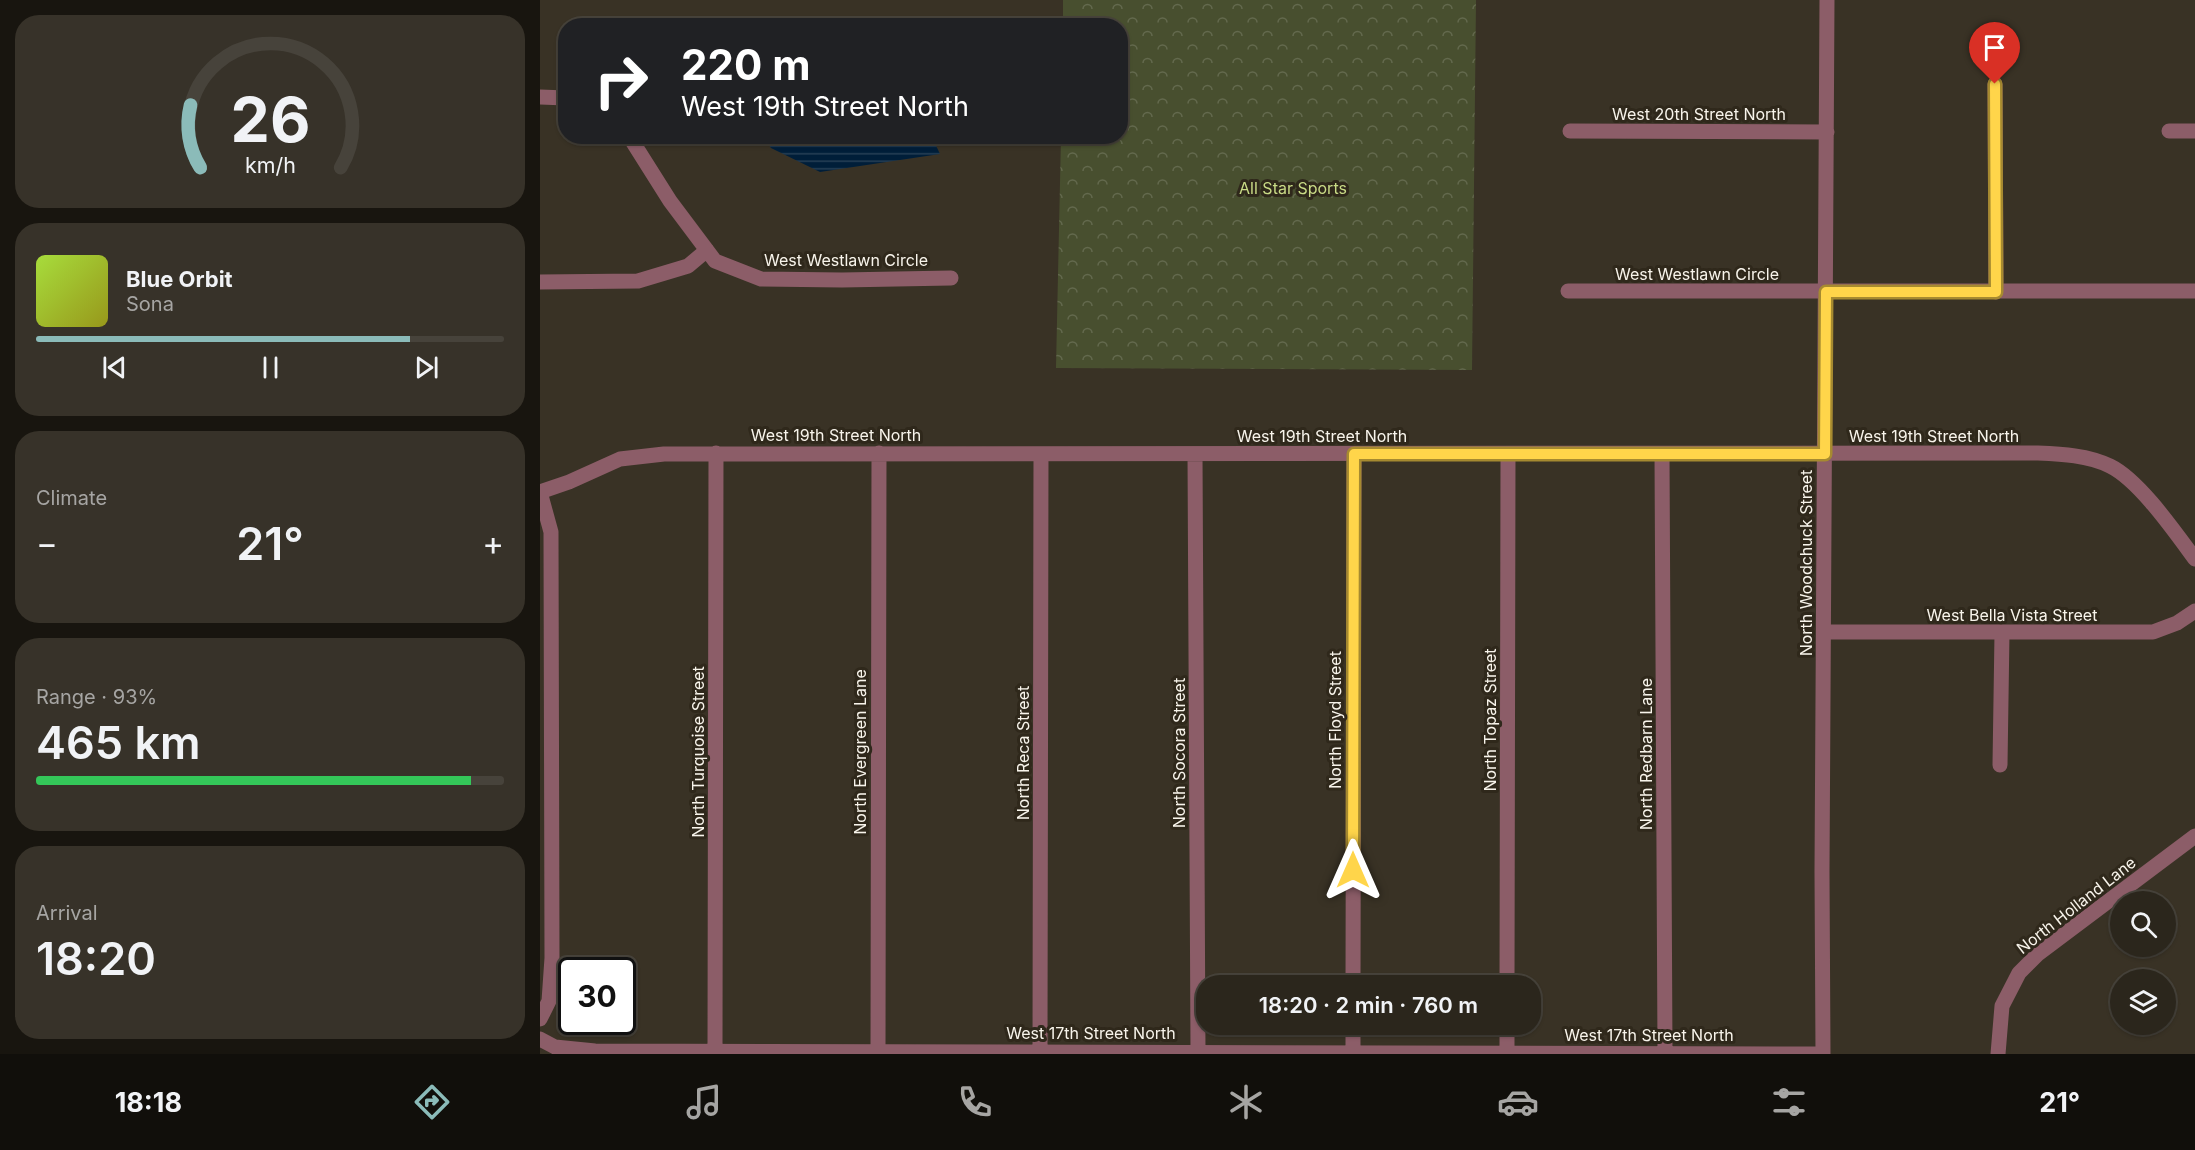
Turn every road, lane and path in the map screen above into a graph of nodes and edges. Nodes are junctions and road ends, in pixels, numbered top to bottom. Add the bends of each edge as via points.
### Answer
1 (1827, 0) edge
2 (1995, 84) dead end
3 (540, 97) edge
4 (558, 98) edge
5 (1570, 131) dead end
6 (2169, 131) dead end
7 (2195, 131) edge
8 (1827, 132) junction
9 (633, 144) edge
10 (707, 250) junction
11 (951, 278) dead end
12 (540, 282) edge
13 (1568, 291) dead end
14 (2195, 291) edge
15 (1826, 292) junction
16 (1996, 292) junction
17 (716, 453) junction
18 (879, 453) junction
19 (1041, 454) junction
20 (1195, 454) junction
21 (1354, 454) junction
22 (1508, 454) junction
23 (1662, 454) junction
24 (1825, 454) junction
25 (540, 492) edge
26 (2195, 559) edge
27 (2195, 611) edge
28 (1824, 632) junction
29 (2002, 633) junction
30 (2000, 765) dead end
31 (2195, 836) edge
32 (1353, 975) edge
33 (1507, 975) edge
34 (540, 1019) edge
35 (1353, 1035) edge
36 (1507, 1035) edge
37 (540, 1039) edge
38 (878, 1051) junction
39 (1040, 1051) junction
40 (1198, 1051) junction
41 (716, 1052) junction
42 (1353, 1052) junction
43 (1119, 1053) edge
44 (1507, 1053) edge
45 (1665, 1053) edge
46 (1823, 1054) edge
47 (1998, 1054) edge

1 - 8 street, North Woodchuck Street
2 - 16 street
3 - 4 street
5 - 8 street, West 20th Street North
6 - 7 street
8 - 15 street, North Woodchuck Street
9 - 10 street, West Westlawn Circle
10 - 11 street, West Westlawn Circle via 715,261 760,279
10 - 12 street via 688,266 638,281
13 - 15 street, West Westlawn Circle
14 - 16 street, West Westlawn Circle
15 - 16 street, West Westlawn Circle
15 - 24 street, North Woodchuck Street
17 - 18 street, West 19th Street North
17 - 25 street, West 19th Street North via 620,459
17 - 41 street, North Turquoise Street
18 - 19 street, West 19th Street North
18 - 38 street, North Evergreen Lane
19 - 20 street, West 19th Street North
19 - 39 street, North Reca Street
20 - 21 street, West 19th Street North
20 - 40 street, North Socora Street
21 - 22 street, West 19th Street North
21 - 32 street, North Floyd Street
22 - 23 street, West 19th Street North
22 - 33 street, North Topaz Street
23 - 24 street, West 19th Street North
23 - 45 street, North Redbarn Lane
24 - 26 street, West 19th Street North via 2037,453 2072,455 2109,465 2130,478
24 - 28 street, North Woodchuck Street
25 - 34 street via 551,532 552,879 549,1001
27 - 29 street, West Bella Vista Street via 2153,632
28 - 29 street, West Bella Vista Street
28 - 46 street, North Woodchuck Street
29 - 30 street
31 - 47 street, North Holland Lane via 2038,954 2019,973 2002,1006
35 - 42 street
36 - 44 street
37 - 41 street, West 17th Street North via 555,1047 595,1051
38 - 39 street, West 17th Street North
38 - 41 street, West 17th Street North
39 - 43 street, West 17th Street North
40 - 42 street, West 17th Street North
40 - 43 street, West 17th Street North
42 - 44 street, West 17th Street North
44 - 45 street, West 17th Street North
45 - 46 street, West 17th Street North

